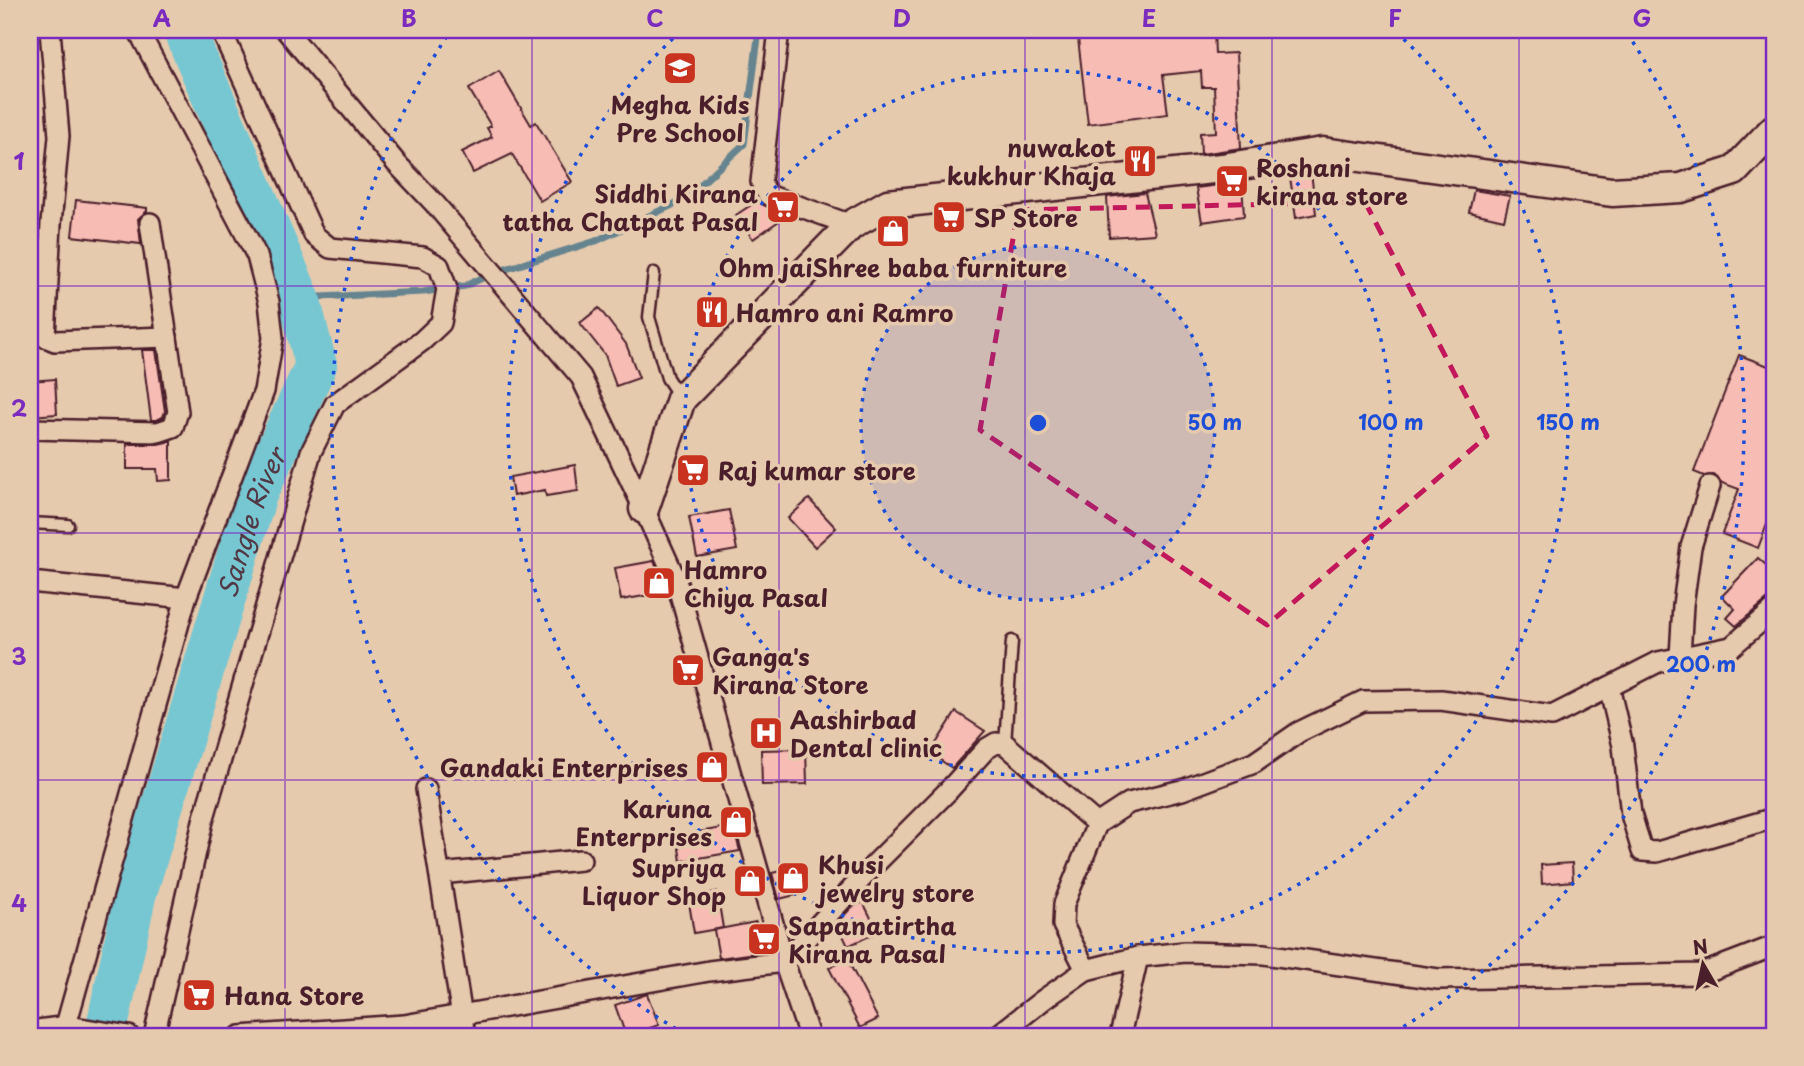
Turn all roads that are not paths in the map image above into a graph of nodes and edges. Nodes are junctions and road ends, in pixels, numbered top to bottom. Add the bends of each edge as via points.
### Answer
1 (50, 30) edge
2 (138, 30) edge
3 (221, 30) edge
4 (286, 30) edge
5 (779, 30) edge
6 (1774, 129) edge
7 (150, 223) dead end
8 (851, 225) junction
9 (654, 273) dead end
10 (37, 337) edge
11 (167, 337) junction
12 (681, 399) junction
13 (30, 429) edge
14 (1710, 486) dead end
15 (645, 509) junction
16 (30, 523) edge
17 (68, 525) dead end
18 (30, 582) edge
19 (186, 598) junction
20 (1774, 610) edge
21 (1012, 641) dead end
22 (1680, 656) junction
23 (1609, 687) junction
24 (1005, 744) junction
25 (426, 789) dead end
26 (1774, 818) edge
27 (1097, 824) junction
28 (581, 860) dead end
29 (440, 874) junction
30 (1774, 946) edge
31 (1139, 957) junction
32 (784, 962) junction
33 (1086, 970) junction
34 (462, 1015) junction
35 (71, 1030) edge
36 (30, 1031) edge
37 (129, 1036) edge
38 (154, 1036) edge
39 (240, 1036) edge
40 (465, 1036) edge
41 (809, 1036) edge
42 (997, 1036) edge
43 (1120, 1036) edge

1 - 10 street via 58,136
2 - 19 street via 257,256 270,302 273,338 264,391
3 - 38 street via 314,234 330,248 423,257 439,266 447,289 441,323 335,404 312,452 203,821
4 - 15 street via 581,376
5 - 8 street via 761,182 768,195
6 - 8 street via 1734,171 1681,188 1612,192 1323,152 888,204
7 - 11 street
8 - 12 street
9 - 12 lane via 649,317 667,378
10 - 11 street via 55,341
11 - 13 street via 178,412 173,427 158,432
12 - 15 street
14 - 22 street via 1692,547
15 - 32 street via 676,580
16 - 17 lane
18 - 19 street
19 - 35 street
20 - 22 street via 1731,647
21 - 24 lane
22 - 23 street
23 - 26 street via 1642,851 1657,852
23 - 27 street via 1552,716 1441,700 1363,701 1299,732 1254,763 1182,790 1129,803
24 - 27 street
24 - 32 street via 986,749
25 - 29 street
27 - 33 street via 1064,904 1063,925
28 - 29 street
29 - 34 street
30 - 31 street via 1701,974 1452,979 1264,954 1185,952
31 - 33 street
31 - 43 street
32 - 34 street
32 - 41 street
33 - 42 street
34 - 39 street via 404,1026
34 - 40 street
35 - 36 street
35 - 37 street

